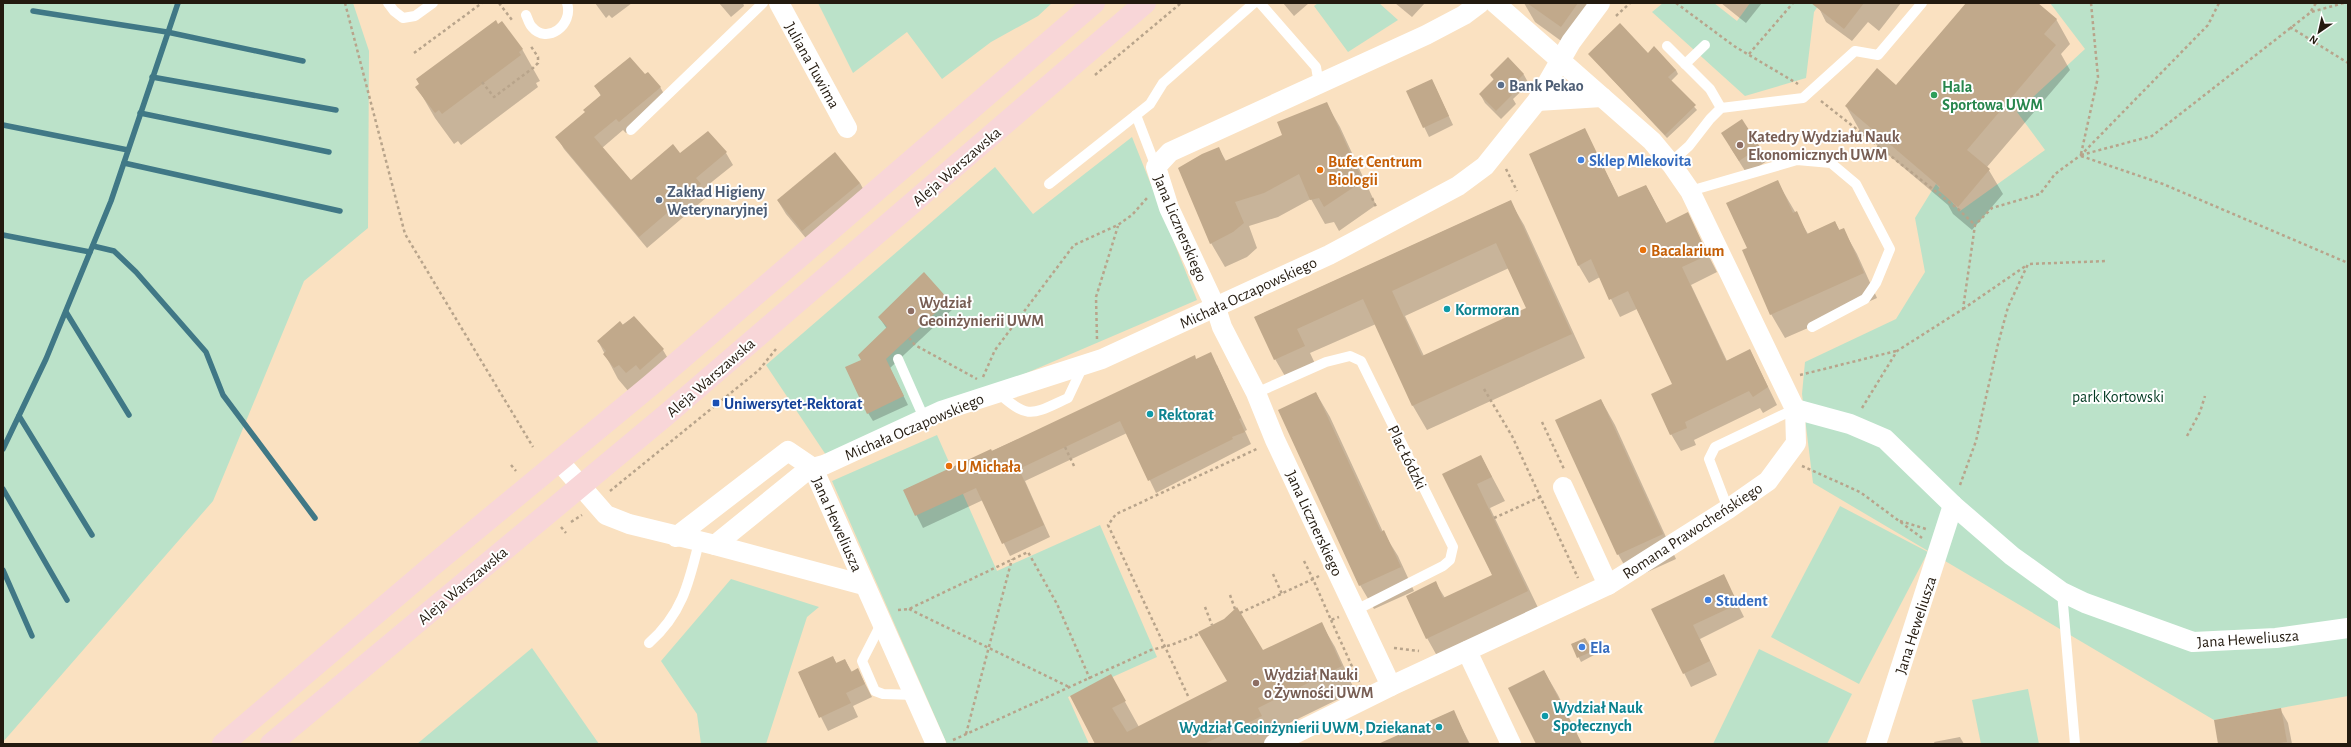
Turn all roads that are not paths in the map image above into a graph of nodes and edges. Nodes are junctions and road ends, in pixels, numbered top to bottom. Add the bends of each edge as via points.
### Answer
1 (388, 3) edge
2 (433, 3) edge
3 (567, 3) edge
4 (763, 3) edge
5 (779, 3) edge
6 (1094, 3) edge
7 (1144, 3) edge
8 (1254, 3) edge
9 (1260, 3) edge
10 (1480, 3) edge
11 (1495, 3) edge
12 (1600, 3) edge
13 (1922, 3) edge
14 (526, 16) dead end
15 (1706, 45) dead end
16 (1667, 46) dead end
17 (1560, 58) junction
18 (1685, 64) junction
19 (1319, 84) junction
20 (1602, 97) junction
21 (1537, 101) junction
22 (1721, 108) junction
23 (1136, 115) junction
24 (847, 128) dead end
25 (631, 130) dead end
26 (1670, 163) junction
27 (1158, 175) junction
28 (1048, 184) dead end
29 (1690, 191) junction
30 (1216, 308) junction
31 (1812, 327) dead end
32 (898, 359) dead end
33 (1083, 366) junction
34 (997, 392) junction
35 (1256, 394) junction
36 (1795, 409) junction
37 (924, 418) junction
38 (559, 461) junction
39 (813, 468) junction
40 (1564, 480) road end
41 (580, 486) junction
42 (1953, 505) junction
43 (1728, 509) junction
44 (676, 537) junction
45 (707, 544) junction
46 (864, 584) junction
47 (1608, 585) junction
48 (2062, 592) junction
49 (1356, 610) junction
50 (887, 616) junction
51 (2348, 628) edge
52 (649, 643) dead end
53 (1467, 651) junction
54 (1391, 686) junction
55 (915, 695) junction
56 (943, 743) edge
57 (223, 744) edge
58 (271, 744) edge
59 (1274, 744) edge
60 (1511, 744) edge
61 (1876, 744) edge
62 (2075, 744) edge

1 - 2 lane via 403,18 415,16
3 - 14 lane via 569,14 566,24 552,33 541,32 532,27
4 - 25 lane
5 - 24 street, Juliana Tuwima
6 - 38 main road, Aleja Warszawska via 651,385
7 - 41 main road, Aleja Warszawska via 666,415
8 - 23 lane via 1163,83 1150,104
9 - 19 lane via 1316,67
10 - 19 street, Jana Licznerskiego via 1464,15 1426,35
11 - 17 street, Romana Prawocheńskiego
12 - 17 street, Michała Oczapowskiego
13 - 22 lane via 1878,55 1855,52 1803,98
15 - 18 lane
16 - 18 lane
17 - 20 street, Romana Prawocheńskiego
17 - 21 street, Michała Oczapowskiego
18 - 22 lane via 1710,89
19 - 27 street, Jana Licznerskiego via 1170,152
20 - 21 street
20 - 26 street, Romana Prawocheńskiego via 1652,141
21 - 30 street, Michała Oczapowskiego via 1485,166 1458,186 1329,255
22 - 26 lane via 1710,118 1690,146
23 - 27 lane
23 - 28 lane
26 - 29 street, Romana Prawocheńskiego
27 - 30 street, Jana Licznerskiego
29 - 31 lane via 1797,160 1831,164 1856,184 1890,249 1876,283 1865,299
29 - 36 street, Romana Prawocheńskiego
30 - 33 street, Michała Oczapowskiego
30 - 35 street, Jana Licznerskiego via 1222,327
32 - 37 lane
33 - 34 street, Michała Oczapowskiego
33 - 34 lane via 1068,398 1034,414 1017,409
34 - 37 street, Michała Oczapowskiego
35 - 49 street, Jana Licznerskiego
35 - 49 lane, Plac Łódzki via 1326,362 1350,356 1361,361 1453,547 1450,560 1443,566
36 - 42 street, Jana Heweliusza via 1850,424 1885,439
36 - 43 street, Romana Prawocheńskiego via 1796,443 1768,481
36 - 43 lane via 1715,447 1710,459
37 - 39 street, Michała Oczapowskiego
38 - 41 street, Jana Heweliusza
38 - 57 main road, Aleja Warszawska
39 - 44 street via 788,451
39 - 45 street, Jana Heweliusza
39 - 46 street, Jana Heweliusza
40 - 47 street
41 - 44 street, Jana Heweliusza via 606,515
41 - 58 main road, Aleja Warszawska
42 - 48 street, Jana Heweliusza via 2012,556
42 - 61 street, Jana Heweliusza
43 - 47 street, Romana Prawocheńskiego
44 - 45 street, Jana Heweliusza
45 - 46 street, Jana Heweliusza
45 - 52 lane via 672,620
46 - 50 street, Jana Heweliusza
47 - 53 street, Romana Prawocheńskiego
48 - 51 street, Jana Heweliusza via 2085,603 2193,642 2276,638
48 - 62 lane
49 - 54 street, Jana Licznerskiego
50 - 55 street, Jana Heweliusza
50 - 55 lane via 862,661 875,691 883,694
53 - 54 street, Romana Prawocheńskiego
53 - 60 street
54 - 59 street, Romana Prawocheńskiego
55 - 56 street, Jana Heweliusza

